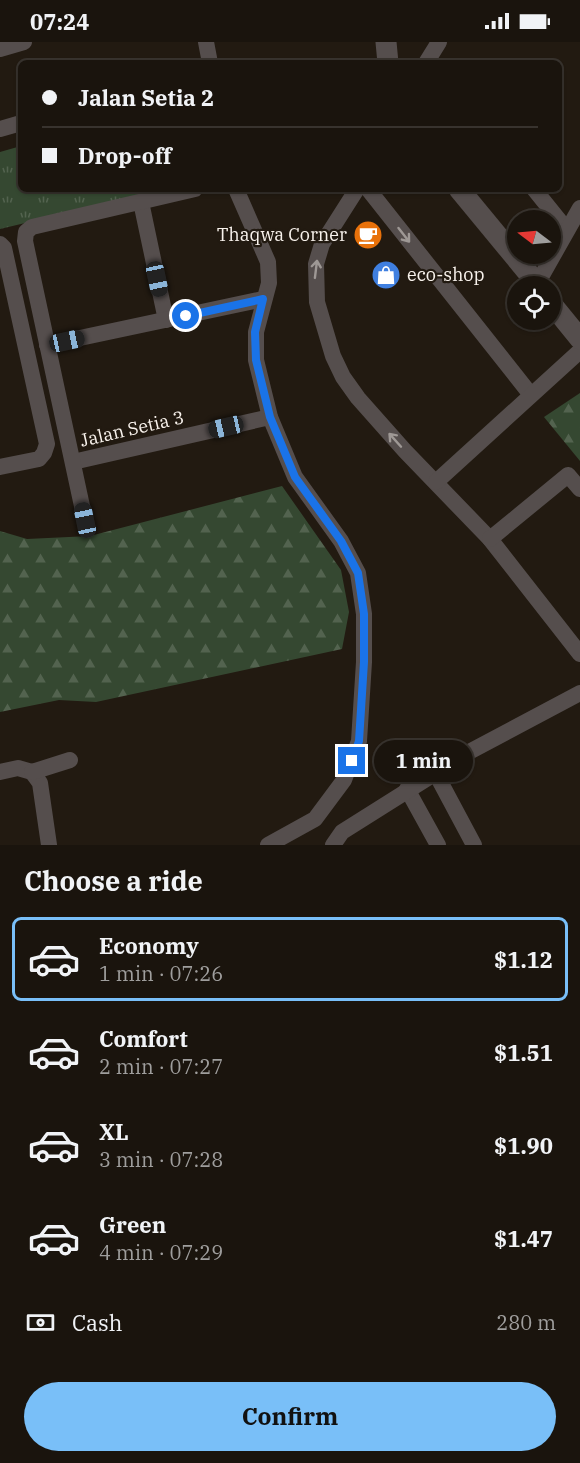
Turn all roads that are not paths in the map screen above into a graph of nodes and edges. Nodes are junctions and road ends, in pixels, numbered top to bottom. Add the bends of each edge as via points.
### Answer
1 (24, 42) edge
2 (206, 42) edge
3 (386, 42) edge
4 (439, 42) edge
5 (0, 49) edge
6 (209, 60) edge
7 (388, 60) edge
8 (430, 60) edge
9 (18, 124) edge
10 (0, 129) edge
11 (183, 192) edge
12 (237, 192) edge
13 (355, 192) edge
14 (370, 192) edge
15 (461, 192) edge
16 (536, 192) edge
17 (141, 202) junction
18 (580, 208) edge
19 (567, 230) junction
20 (0, 244) edge
21 (531, 276) edge
22 (543, 276) edge
23 (263, 299) junction
24 (561, 316) edge
25 (166, 320) junction
26 (580, 339) edge
27 (47, 345) junction
28 (580, 351) edge
29 (531, 395) junction
30 (270, 417) junction
31 (73, 462) junction
32 (0, 467) edge
33 (436, 482) junction
34 (580, 489) edge
35 (85, 520) dead end
36 (490, 538) junction
37 (580, 654) edge
38 (578, 699) edge
39 (70, 760) dead end
40 (0, 771) edge
41 (33, 772) junction
42 (435, 772) junction
43 (407, 789) junction
44 (49, 845) edge
45 (268, 845) edge
46 (333, 845) edge
47 (438, 845) edge
48 (474, 845) edge

1 - 5 street
2 - 6 street
3 - 7 street
4 - 8 street
9 - 10 street
11 - 17 street
12 - 23 street via 268,262
33 -> 13 street via 358,398 343,376 316,302 316,264 322,244
14 -> 29 street
15 - 21 street
16 - 19 street
17 - 25 street
17 - 27 street via 32,227 26,232
18 - 19 street
19 - 22 street
20 - 32 street via 47,444 39,459
23 - 25 street
23 - 30 street via 255,332 256,360
24 - 26 street
25 - 27 street
27 - 31 street
28 - 29 street
29 - 33 street
30 - 31 street, Jalan Setia 3
30 - 45 street via 295,477 341,541 358,573 364,614 364,662 359,741 344,780 315,819
31 - 35 street
33 - 36 street
34 - 36 street via 568,475
36 - 37 street
38 - 42 street
39 - 41 street
40 - 41 street via 18,768
41 - 44 street via 40,783
42 - 43 street
42 - 48 street
43 - 46 street via 342,832
43 - 47 street

